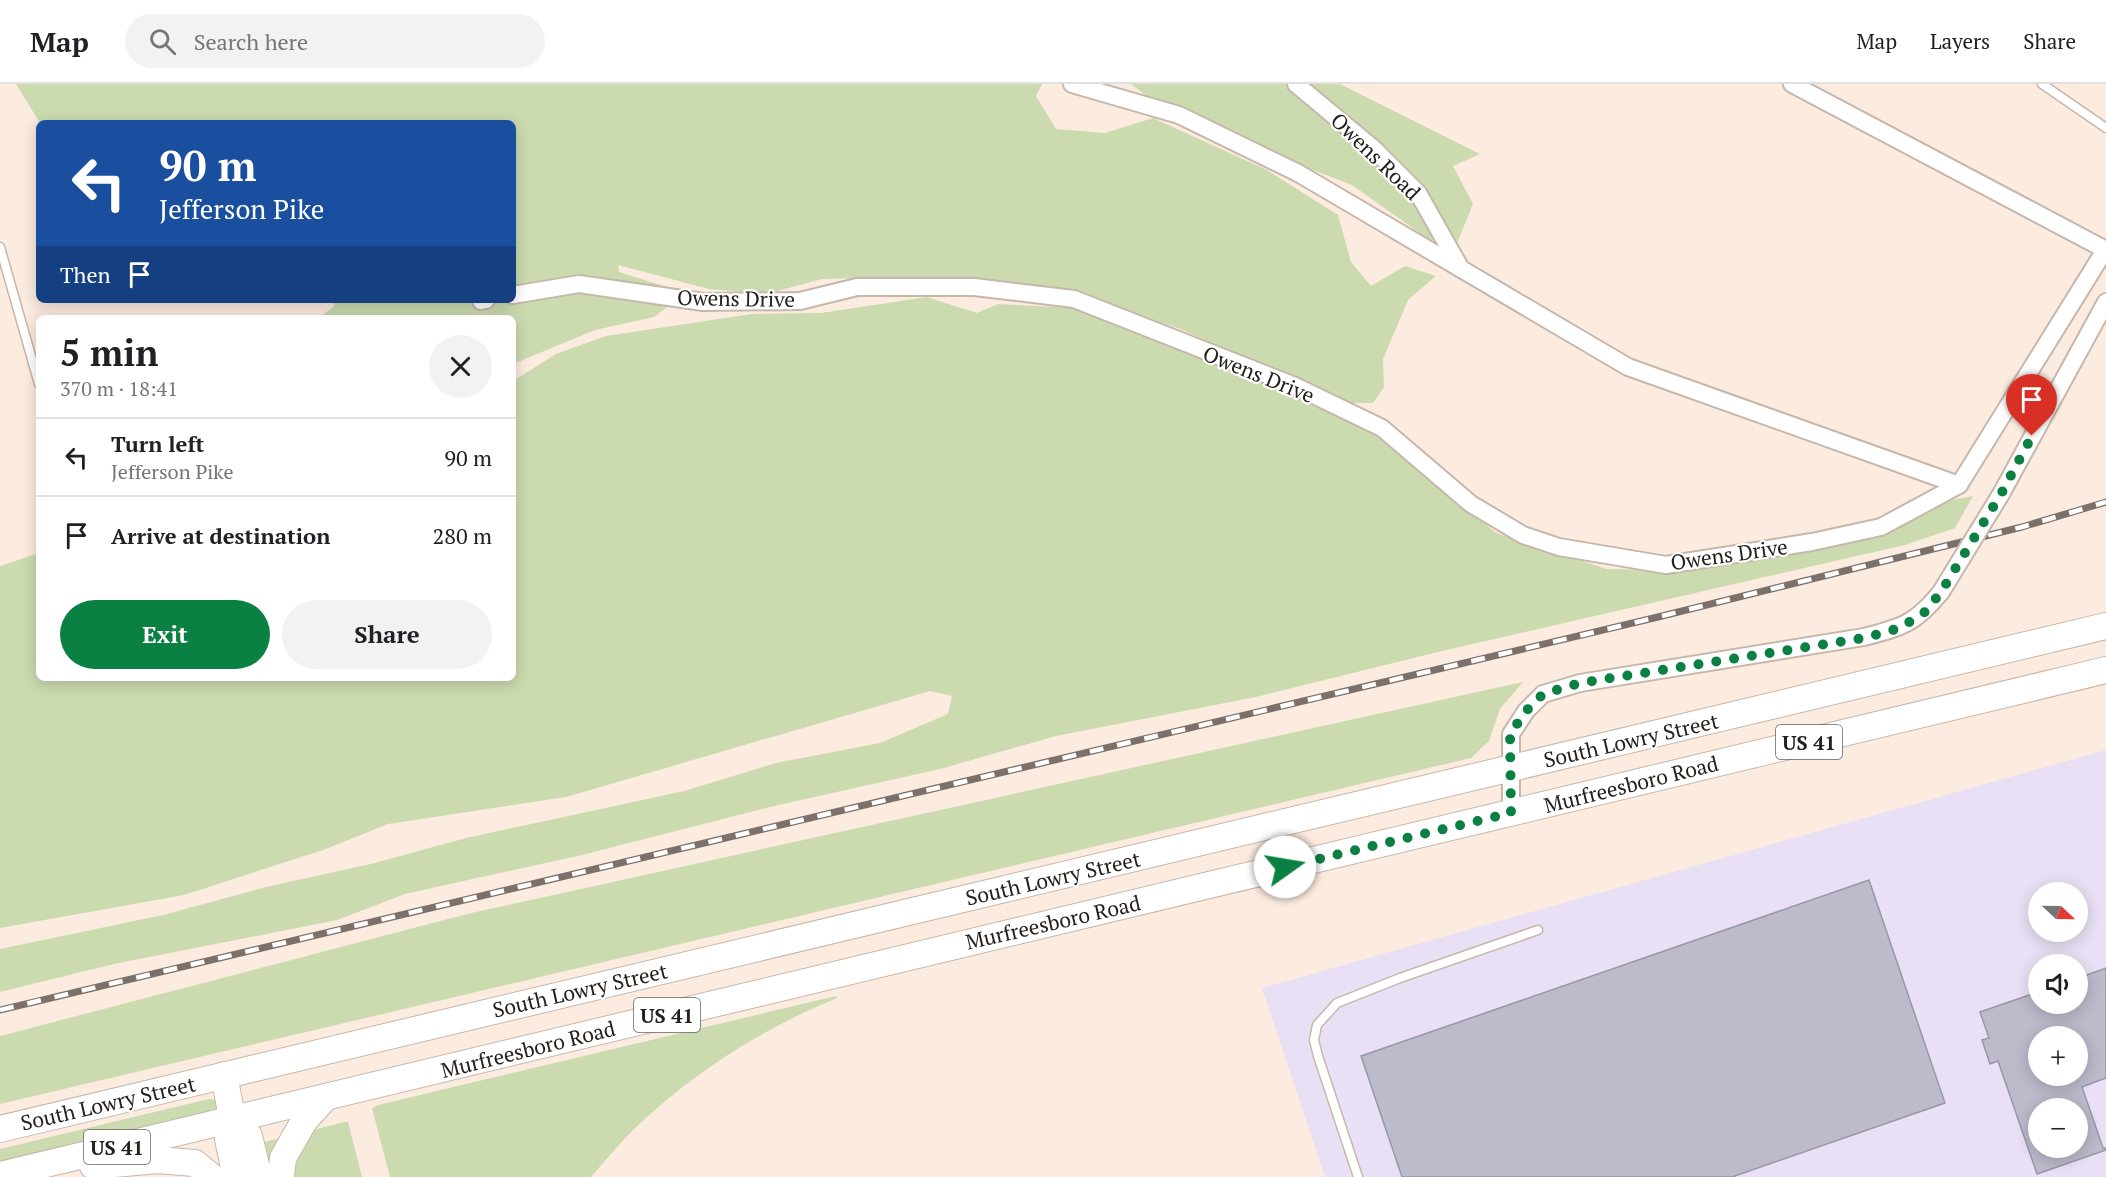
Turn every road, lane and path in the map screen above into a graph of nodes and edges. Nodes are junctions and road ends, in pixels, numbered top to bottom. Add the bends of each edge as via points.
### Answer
1 (1072, 84) edge
2 (1296, 84) edge
3 (1792, 84) edge
4 (2042, 84) edge
5 (2106, 128) edge
6 (0, 247) edge
7 (2106, 250) edge
8 (1461, 270) junction
9 (516, 294) edge
10 (2106, 302) edge
11 (36, 373) edge
12 (1959, 485) junction
13 (2106, 626) edge
14 (2106, 670) edge
15 (1511, 768) junction
16 (1511, 813) junction
17 (1538, 930) dead end
18 (224, 1076) junction
19 (326, 1097) junction
20 (234, 1126) junction
21 (0, 1129) edge
22 (1, 1175) edge
23 (32, 1177) edge
24 (37, 1177) edge
25 (212, 1177) edge
26 (236, 1177) edge
27 (259, 1177) edge
28 (281, 1177) edge
29 (1358, 1177) edge

1 - 8 street via 1179,115 1298,173
2 - 8 street, Owens Road via 1374,148 1418,194
3 - 7 street
4 - 5 lane
6 - 11 lane
7 - 12 street, Owens Drive
8 - 12 street via 1628,367
9 - 12 street, Owens Drive via 579,284 703,302 800,301 857,287 974,288 1074,299 1295,386 1382,428 1471,504 1523,535 1559,547 1666,565 1881,527
10 - 15 street, bridge via 2001,494 1925,612 1900,628 1864,638 1580,683 1543,694 1510,734
13 - 15 main road, South Lowry Street / US 41
14 - 16 main road, Murfreesboro Road / US 41
15 - 16 street
15 - 18 main road, South Lowry Street / US 41
16 - 19 main road, Murfreesboro Road / US 41
17 - 29 lane via 1337,1003 1317,1025 1314,1040 1318,1056
18 - 20 main road
18 - 21 main road, South Lowry Street / US 41
19 - 20 main road, Murfreesboro Road / US 41
19 - 28 main road via 304,1121 283,1158
20 - 22 main road, Murfreesboro Road / US 41
20 - 26 main road via 228,1139
20 - 27 main road via 249,1136
22 - 23 main road
24 - 25 main road via 157,1160 195,1163

